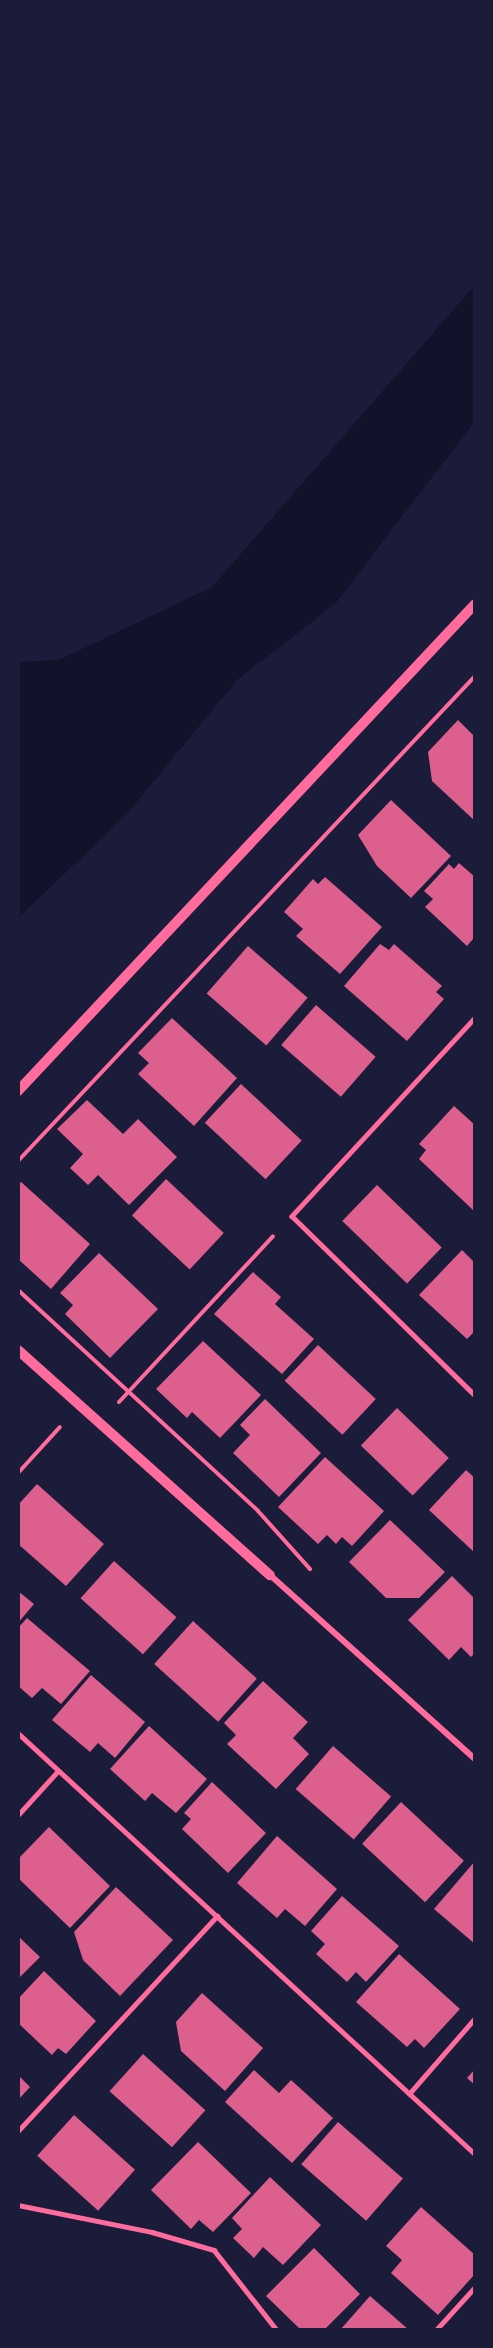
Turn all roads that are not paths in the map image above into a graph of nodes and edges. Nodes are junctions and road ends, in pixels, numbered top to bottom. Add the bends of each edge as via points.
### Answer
1 (475, 604) edge
2 (475, 1017) edge
3 (18, 1090) edge
4 (18, 1350) edge
5 (475, 1385) edge
6 (470, 1390) junction
7 (475, 1395) edge
8 (270, 1575) joint
9 (18, 1733) edge
10 (475, 1759) edge
11 (57, 1772) junction
12 (18, 1815) edge
13 (217, 1916) junction
14 (475, 2018) edge
15 (409, 2094) junction
16 (18, 2131) edge
17 (475, 2154) edge
18 (18, 2205) edge
19 (475, 2287) edge
20 (277, 2330) edge
21 (436, 2330) edge

1 - 3 street
2 - 6 lane via 292,1216
4 - 8 street
5 - 6 lane
6 - 7 lane
8 - 10 street
9 - 11 lane
11 - 12 lane
11 - 13 lane
13 - 15 lane
13 - 16 lane
14 - 15 lane
15 - 17 lane
18 - 20 lane via 152,2232 214,2250
19 - 21 lane

